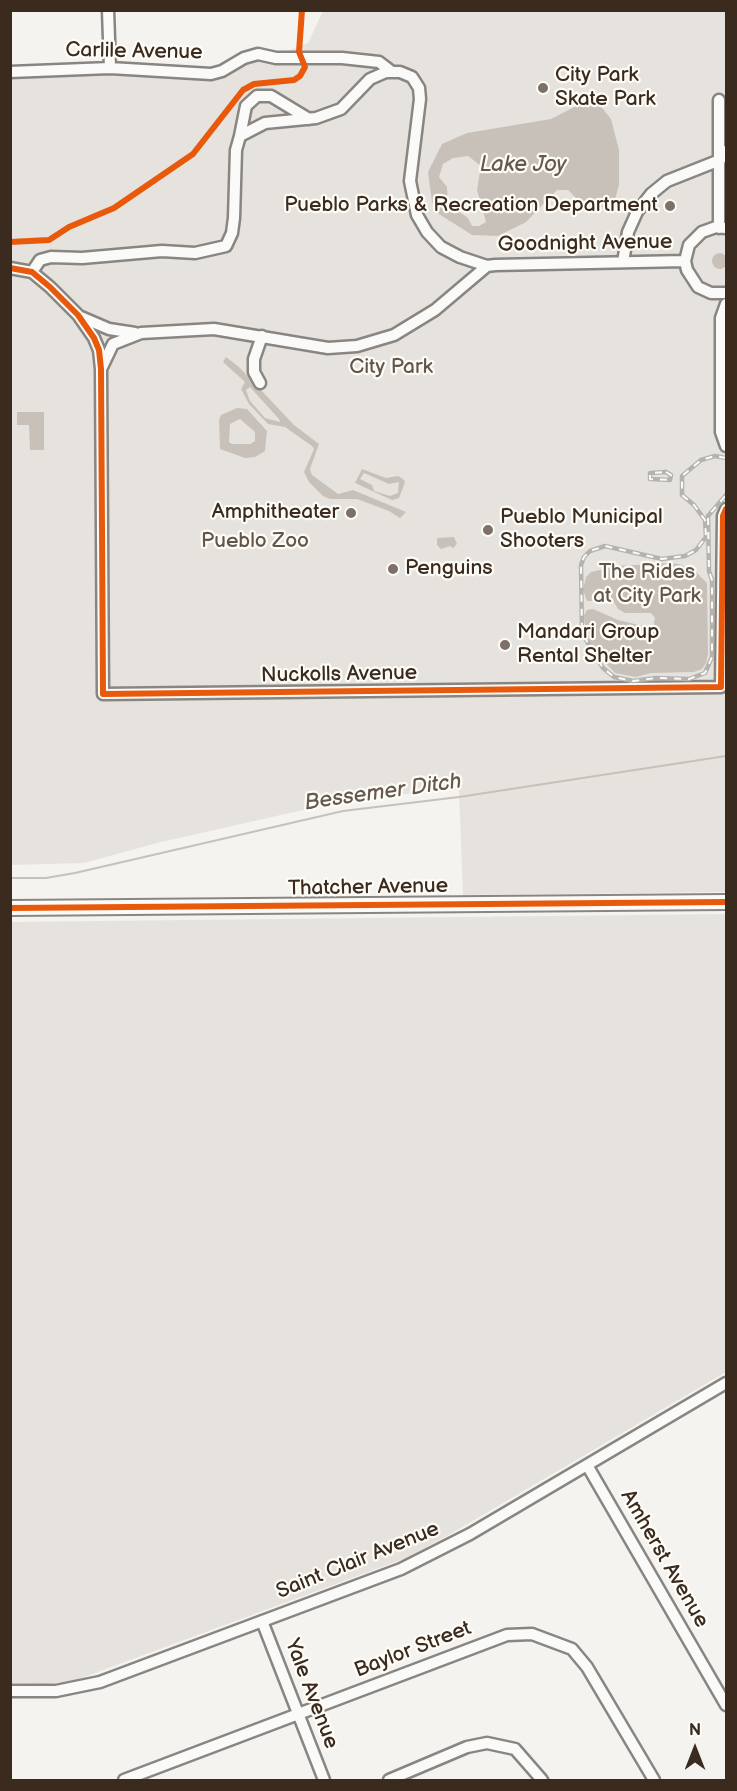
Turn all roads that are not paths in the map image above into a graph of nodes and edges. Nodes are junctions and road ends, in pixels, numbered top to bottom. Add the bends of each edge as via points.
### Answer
1 (108, 10) edge
2 (110, 68) junction
3 (10, 72) edge
4 (392, 72) junction
5 (719, 100) dead end
6 (309, 119) junction
7 (240, 136) junction
8 (723, 155) edge
9 (723, 228) edge
10 (685, 261) junction
11 (623, 262) junction
12 (487, 266) junction
13 (10, 268) edge
14 (32, 272) junction
15 (726, 293) edge
16 (726, 304) edge
17 (78, 315) junction
18 (141, 333) junction
19 (262, 336) junction
20 (101, 369) junction
21 (260, 383) dead end
22 (726, 446) edge
23 (726, 510) edge
24 (726, 902) edge
25 (10, 908) edge
26 (726, 1383) edge
27 (586, 1465) junction
28 (262, 1621) junction
29 (10, 1691) edge
30 (726, 1705) edge
31 (297, 1715) junction
32 (124, 1780) edge
33 (324, 1780) edge
34 (389, 1780) edge
35 (542, 1780) edge
36 (654, 1780) edge

1 - 2 street
2 - 3 street, Carlile Avenue
2 - 4 street, Carlile Avenue via 211,74 258,54 379,62
4 - 6 street via 370,80 340,109
4 - 12 street, Carlile Avenue via 412,77 419,88 410,181 417,215 441,247
5 - 8 street
6 - 7 street via 265,123
6 - 7 street via 271,96 257,96 246,106
7 - 14 street via 234,218 226,246 195,253 51,257 40,260
8 - 9 street
8 - 11 street via 667,181 651,194 628,232
9 - 10 street via 702,232 693,240
10 - 11 street, Goodnight Avenue
10 - 15 street via 699,287 711,293
11 - 12 street, Goodnight Avenue
12 - 19 street, Goodnight Avenue via 435,310 394,335 357,346 328,348
13 - 14 street
14 - 17 street
16 - 22 street via 721,318 721,432
17 - 18 street via 109,329
17 - 20 street via 97,343
18 - 19 street, Goodnight Avenue via 214,329
18 - 20 street, Goodnight Avenue via 112,344
19 - 21 street via 254,359 254,372
20 - 23 street, Nuckolls Avenue via 103,694 721,687
24 - 25 main road, Thatcher Avenue
26 - 27 street, Saint Clair Avenue
27 - 28 street, Saint Clair Avenue via 430,1556
27 - 30 street, Amherst Avenue
28 - 29 street, Saint Clair Avenue via 100,1682 57,1691
28 - 31 street, Yale Avenue
31 - 32 street, Baylor Street
31 - 33 street, Yale Avenue
31 - 36 street, Baylor Street via 507,1635 532,1634 572,1649 587,1667
34 - 35 street via 467,1747 487,1743 515,1749

